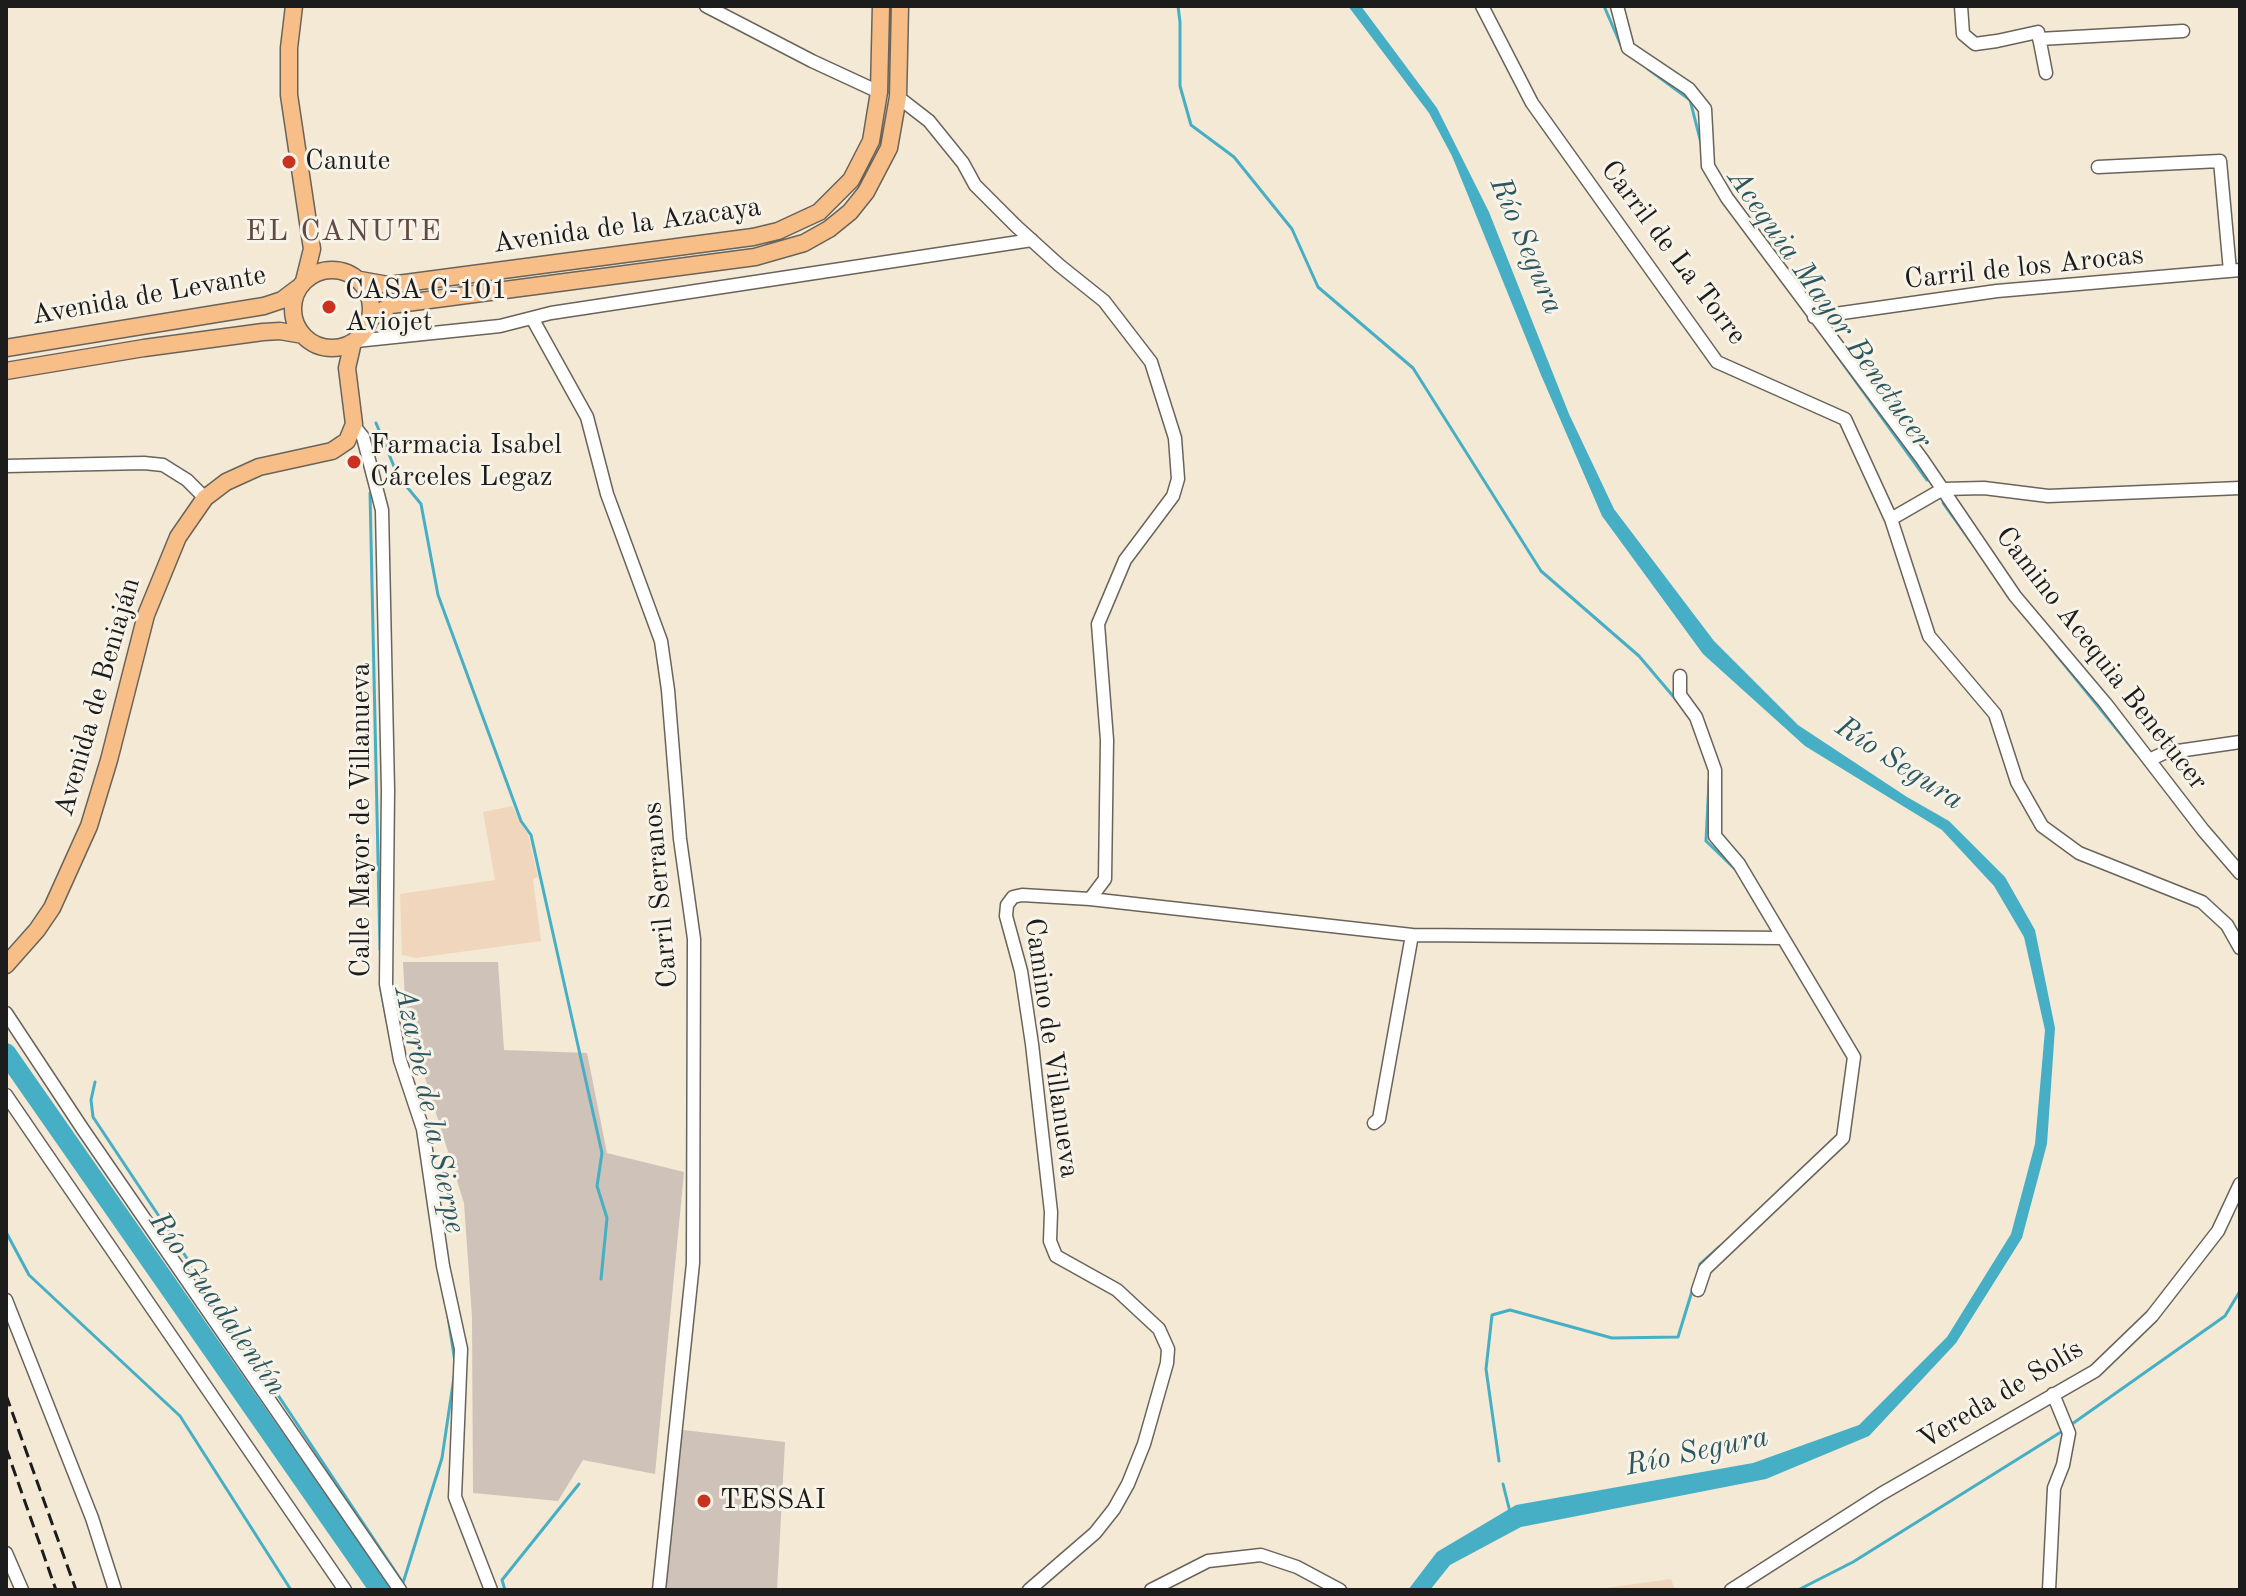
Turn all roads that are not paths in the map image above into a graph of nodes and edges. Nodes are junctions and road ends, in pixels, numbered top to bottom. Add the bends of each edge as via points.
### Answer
1 (294, 6) edge
2 (706, 6) edge
3 (881, 6) edge
4 (900, 6) edge
5 (1482, 6) edge
6 (1617, 6) edge
7 (1961, 6) edge
8 (2183, 31) dead end
9 (2039, 39) junction
10 (2046, 73) dead end
11 (879, 92) junction
12 (898, 97) junction
13 (2098, 167) dead end
14 (312, 240) junction
15 (1032, 240) junction
16 (2235, 271) edge
17 (352, 276) junction
18 (301, 285) junction
19 (1814, 317) junction
20 (371, 318) junction
21 (532, 318) junction
22 (303, 335) junction
23 (355, 342) junction
24 (319, 346) junction
25 (6, 348) edge
26 (6, 371) edge
27 (349, 389) junction
28 (354, 426) junction
29 (6, 466) edge
30 (2240, 488) edge
31 (1943, 489) junction
32 (205, 498) junction
33 (1891, 519) junction
34 (1680, 676) dead end
35 (2240, 742) edge
36 (2149, 760) junction
37 (2240, 873) edge
38 (1090, 899) junction
39 (1412, 935) junction
40 (1783, 938) junction
41 (2240, 948) edge
42 (6, 965) edge
43 (6, 1013) edge
44 (6, 1095) edge
45 (1374, 1123) dead end
46 (2240, 1184) edge
47 (1698, 1290) dead end
48 (6, 1300) edge
49 (2053, 1394) junction
50 (6, 1553) edge
51 (22, 1590) edge
52 (115, 1590) edge
53 (345, 1590) edge
54 (400, 1590) edge
55 (491, 1590) edge
56 (659, 1590) edge
57 (1029, 1590) edge
58 (1151, 1590) edge
59 (1340, 1590) edge
60 (1731, 1590) edge
61 (2049, 1590) edge

1 - 14 main road via 289,95
2 - 11 street
3 - 11 main road, Avenida de la Azacaya
4 - 12 main road, Avenida de la Azacaya
5 - 33 street, Carril de La Torre via 1532,103 1717,362 1845,419
6 - 19 street, Camino Acequia Benetucer via 1628,48 1689,89 1705,109 1708,166
7 - 9 street via 1963,34 1975,44 2038,32
8 - 9 street
9 - 10 street
11 - 17 main road, Avenida de la Azacaya via 871,141 851,180 819,212 778,231 407,283 388,285
12 - 15 street via 929,121 975,185
12 - 20 main road, Avenida de la Azacaya via 889,148 866,192 850,212 804,243 755,257 391,305
13 - 16 street via 2220,161
14 - 17 main road via 322,256
14 - 18 main road
15 - 21 street
15 - 38 street via 1104,301 1151,362 1175,438 1178,479 1173,496 1125,560 1098,624 1107,740 1105,879
16 - 19 street, Carril de los Arocas via 1997,291
17 - 18 main road via 319,272
17 - 20 main road via 370,298
18 - 22 main road via 293,313
18 - 25 main road, Avenida de Levante via 264,306
19 - 31 street, Camino Acequia Benetucer
20 - 23 main road
21 - 23 street
21 - 56 street, Carril Serranos via 587,417 607,494 661,641 694,939 693,1263
22 - 24 main road
22 - 26 main road, Avenida de Levante via 263,332
23 - 24 main road
23 - 27 main road via 348,357
24 - 27 main road via 334,360
27 - 28 main road
28 - 32 main road, Avenida de Beniaján via 336,449 246,472
28 - 55 street, Calle Mayor de Villanueva via 363,437 382,510 386,984 400,1060 423,1129 461,1349 455,1497
29 - 32 street via 163,465
30 - 31 street via 2048,496
31 - 33 street
31 - 36 street, Camino Acequia Benetucer via 2015,596
32 - 42 main road, Avenida de Beniaján via 178,537 154,591 102,787 77,855 44,921
33 - 41 street, Carril de La Torre via 1929,636 1995,714 2017,782 2042,826 2079,853 2202,902 2227,925
34 - 40 street via 1680,695 1696,717 1715,770 1715,836 1739,864
35 - 36 street
36 - 37 street, Camino Acequia Benetucer
38 - 39 street
38 - 57 street, Camino de Villanueva via 1022,895 1007,905 1032,1044 1050,1241 1063,1262 1117,1290 1159,1329 1168,1349 1167,1363 1144,1444 1114,1509 1095,1533
39 - 40 street
39 - 45 street via 1379,1119
40 - 47 street via 1854,1057 1843,1138 1705,1269
43 - 54 street
44 - 53 street
46 - 49 street, Vereda de Solís via 2218,1231 2152,1316 2095,1371
48 - 52 street
49 - 60 street, Vereda de Solís via 1881,1494
49 - 61 street via 2069,1433 2054,1488
50 - 51 street
58 - 59 street via 1208,1561 1261,1555

